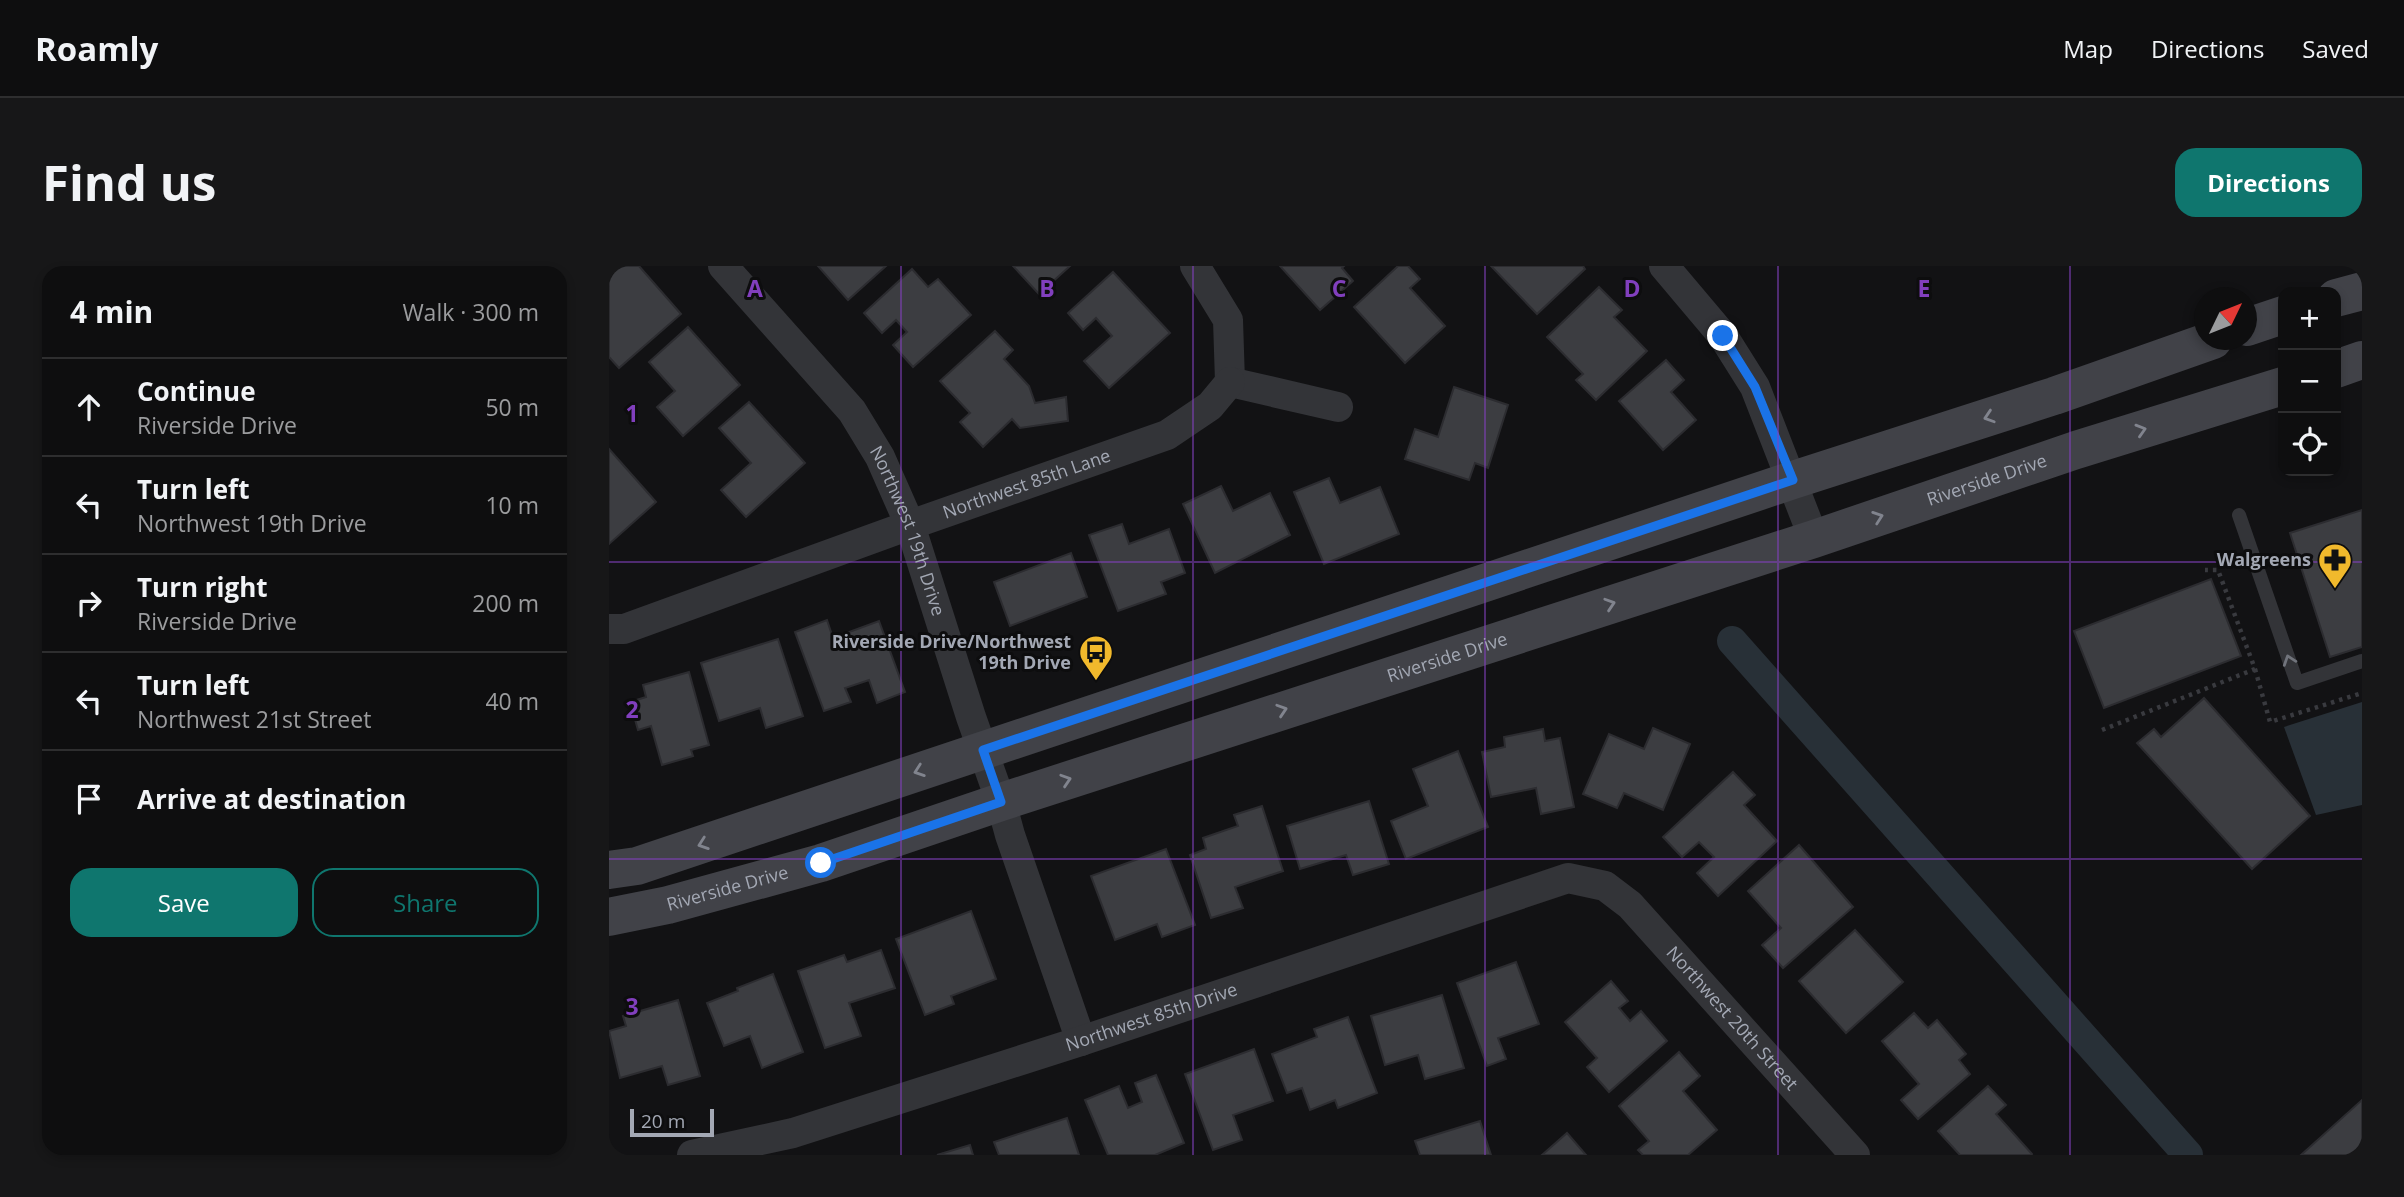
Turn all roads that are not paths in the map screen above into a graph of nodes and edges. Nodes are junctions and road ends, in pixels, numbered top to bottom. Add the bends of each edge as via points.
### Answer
1 (723, 266) edge
2 (1195, 266) edge
3 (1664, 266) edge
4 (2362, 291) edge
5 (2341, 297) edge
6 (2278, 317) edge
7 (2257, 323) edge
8 (2194, 347) edge
9 (2362, 360) edge
10 (2341, 367) edge
11 (1230, 382) junction
12 (2278, 388) edge
13 (1338, 407) dead end
14 (1793, 480) junction
15 (2239, 515) dead end
16 (910, 525) junction
17 (1814, 539) junction
18 (609, 629) edge
19 (2362, 661) edge
20 (983, 750) junction
21 (1001, 802) junction
22 (609, 870) edge
23 (1605, 886) joint
24 (609, 917) edge
25 (1081, 1041) junction
26 (796, 1144) edge
27 (692, 1155) edge
28 (1855, 1155) edge

1 - 16 street, Northwest 19th Drive via 852,411 880,457
2 - 11 street via 1228,320
3 - 14 street via 1723,336 1755,387
4 - 5 street
6 - 7 street
8 -> 14 street
9 - 10 street
11 - 13 street
11 - 16 street, Northwest 85th Lane via 1210,406 1167,435
17 -> 12 street, Riverside Drive
14 - 17 street
14 - 20 street
19 -> 15 lane via 2297,683
16 - 18 street, Northwest 85th Lane via 624,629
16 - 20 street, Northwest 19th Drive
21 -> 17 street, Riverside Drive
20 - 21 street, Northwest 19th Drive
20 -> 22 street via 637,866
21 - 24 street, Riverside Drive via 821,863
21 - 25 street, Northwest 19th Drive
23 - 25 street, Northwest 85th Drive via 1568,878
23 - 28 street, Northwest 20th Street via 1630,905
25 - 26 street, Northwest 85th Drive
26 - 27 street, Northwest 85th Drive

